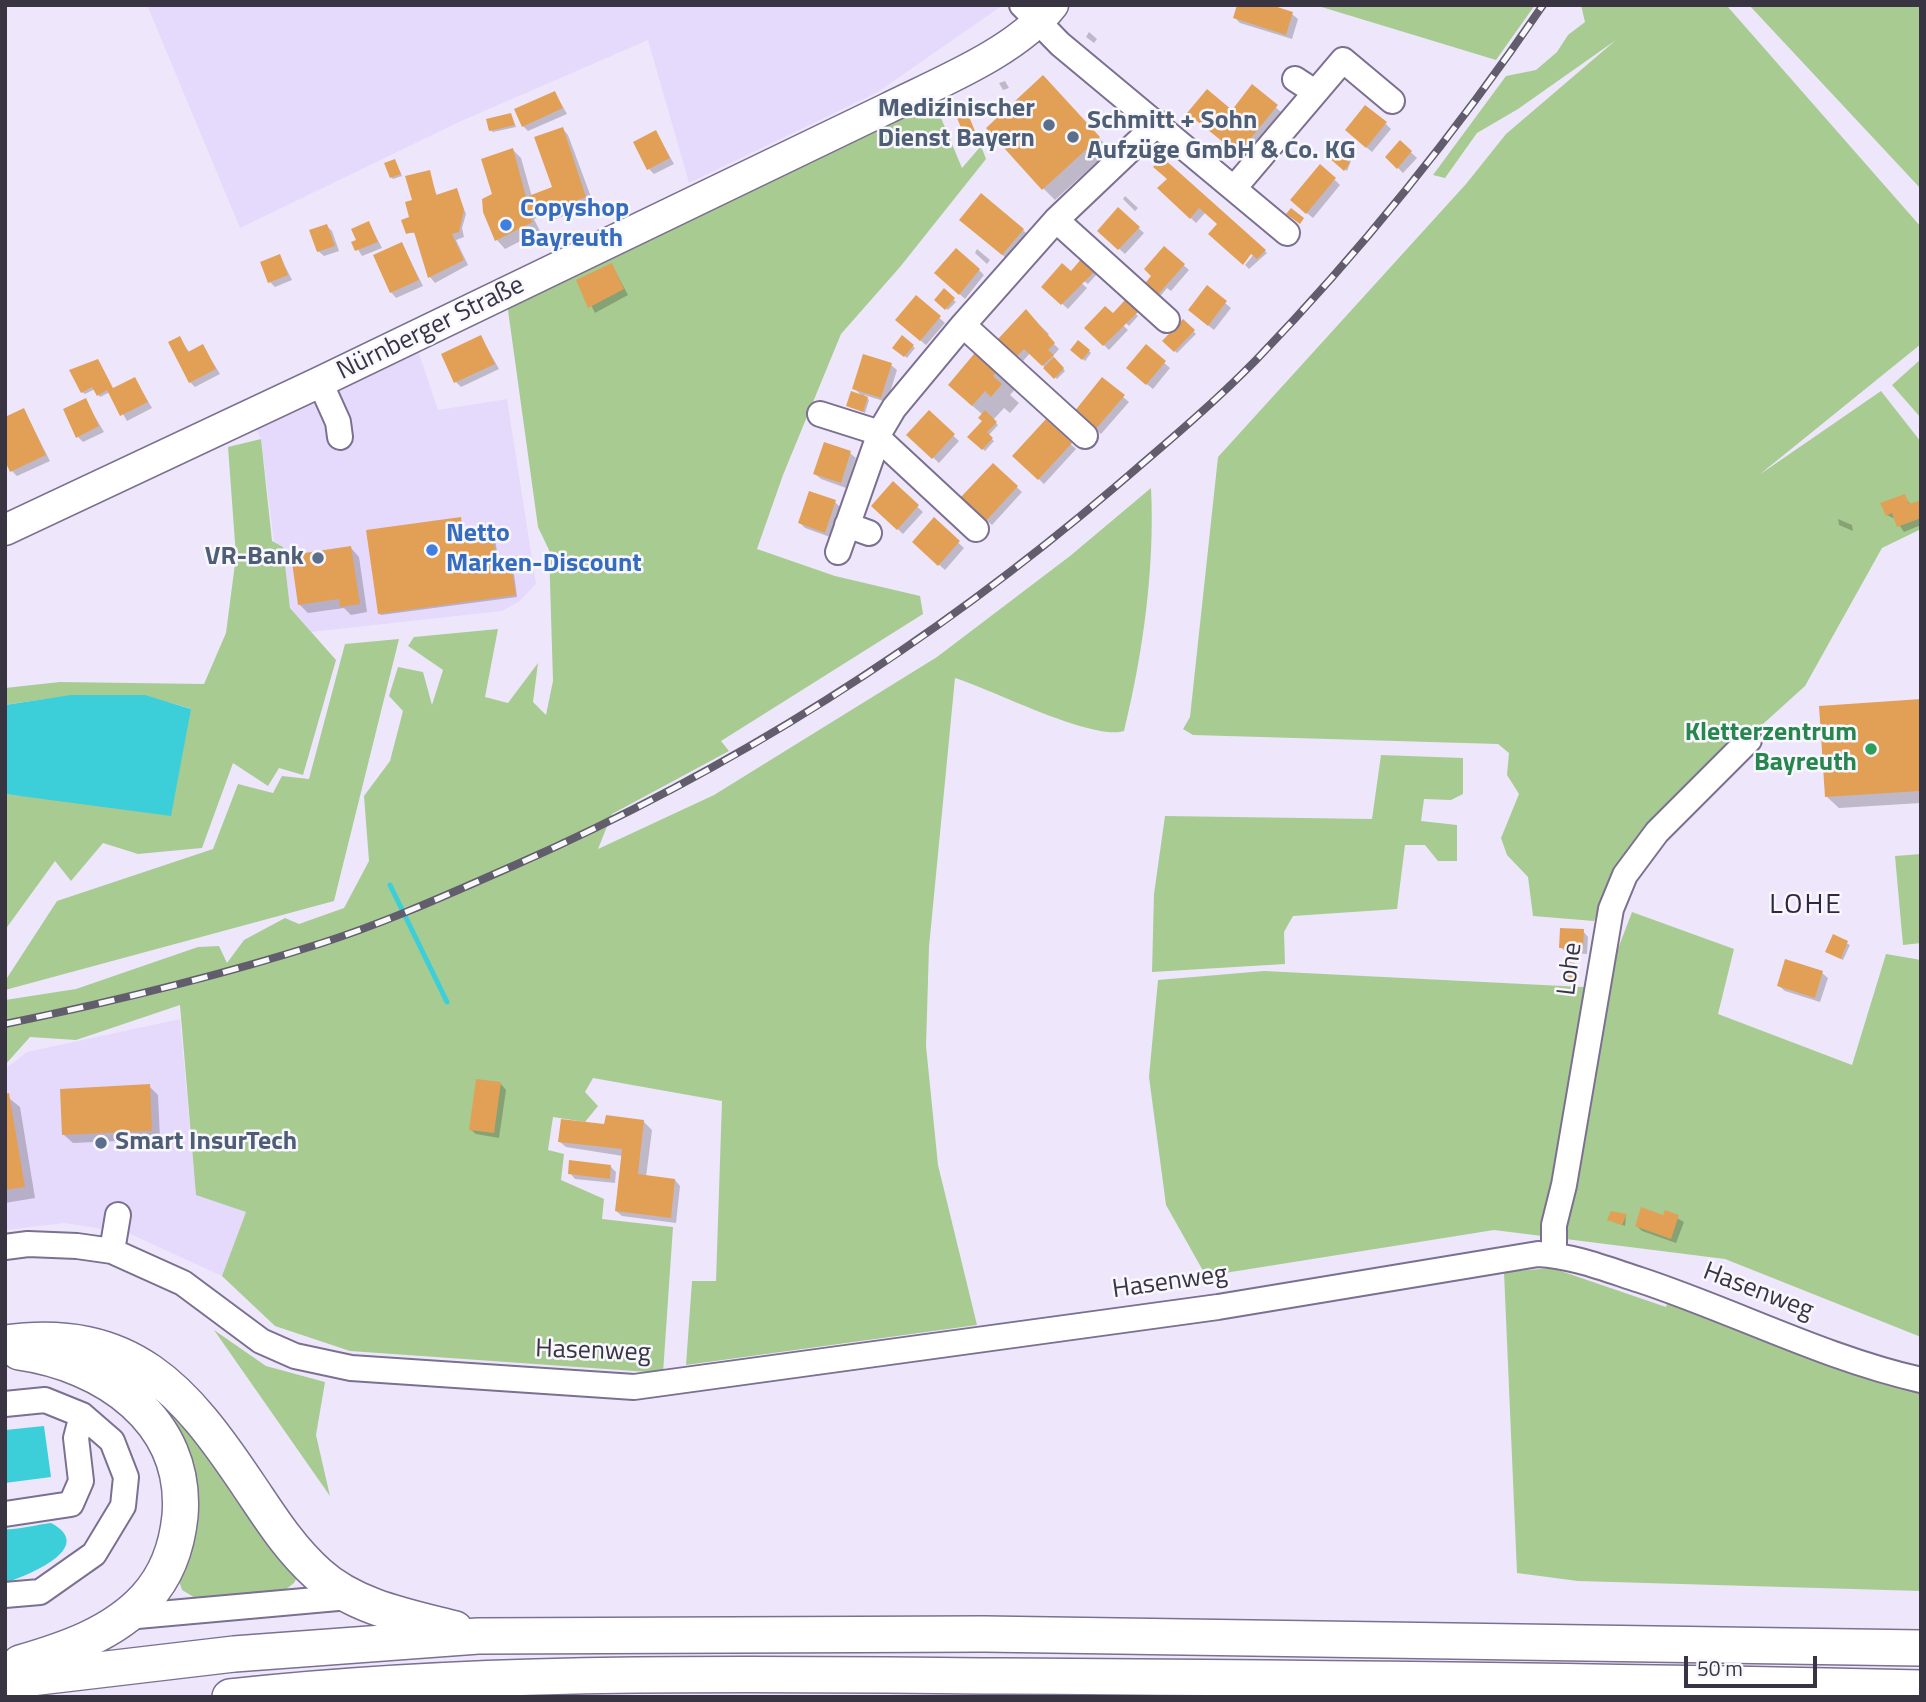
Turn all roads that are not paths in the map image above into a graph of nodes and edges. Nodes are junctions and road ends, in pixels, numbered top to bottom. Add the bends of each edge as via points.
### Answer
1 (1038, 11) edge
2 (1392, 101) dead end
3 (1158, 123) junction
4 (1235, 187) junction
5 (1056, 220) junction
6 (1287, 233) dead end
7 (1167, 320) dead end
8 (963, 325) junction
9 (320, 382) junction
10 (820, 414) dead end
11 (341, 436) dead end
12 (879, 436) junction
13 (1085, 436) dead end
14 (976, 529) dead end
15 (5, 530) edge
16 (838, 552) dead end
17 (1749, 740) dead end
18 (118, 1215) dead end
19 (5, 1247) edge
20 (112, 1251) junction
21 (1554, 1255) junction
22 (5, 1343) edge
23 (5, 1350) edge
24 (1921, 1380) edge
25 (5, 1404) edge
26 (82, 1415) junction
27 (5, 1514) edge
28 (5, 1595) edge
29 (349, 1597) junction
30 (126, 1617) junction
31 (478, 1636) junction
32 (1921, 1648) edge
33 (5, 1668) edge
34 (560, 1676) junction
35 (5, 1681) edge
36 (1921, 1688) edge
37 (230, 1697) edge
38 (461, 1697) edge

1 - 3 street, Nürnberger Straße via 1081,62
1 - 9 main road, Nürnberger Straße via 973,65 886,110
2 - 4 street via 1343,60 1305,86
3 - 4 street, Nürnberger Straße
3 - 5 street
4 - 6 street, Nürnberger Straße
5 - 7 street
5 - 8 street
8 - 12 street via 894,408
8 - 13 street
9 - 11 street
9 - 15 main road, Nürnberger Straße
10 - 12 street
12 - 14 street
12 - 16 street via 858,529
17 - 21 street, Lohe via 1657,832 1625,875 1611,909 1554,1225
18 - 20 street
19 - 20 street, Hasenweg via 77,1245
20 - 21 street, Hasenweg via 183,1283 261,1341 295,1356 351,1368 647,1386
21 - 24 street, Hasenweg via 1671,1290 1875,1370
22 - 29 highway via 48,1339 92,1344 112,1349 154,1373 194,1410 284,1539 319,1575
23 - 30 highway via 29,1353 104,1378 138,1403 171,1451 181,1505 175,1547 155,1588
25 - 26 street via 45,1400
26 - 27 street via 76,1438 81,1481 71,1504
26 - 28 street via 112,1441 126,1476 123,1506 94,1554 40,1591
29 - 30 street
29 - 31 highway
30 - 33 highway via 90,1638
31 - 32 highway via 904,1633
31 - 35 highway via 234,1654
34 - 36 highway via 1208,1677
34 - 37 highway
34 - 38 highway

